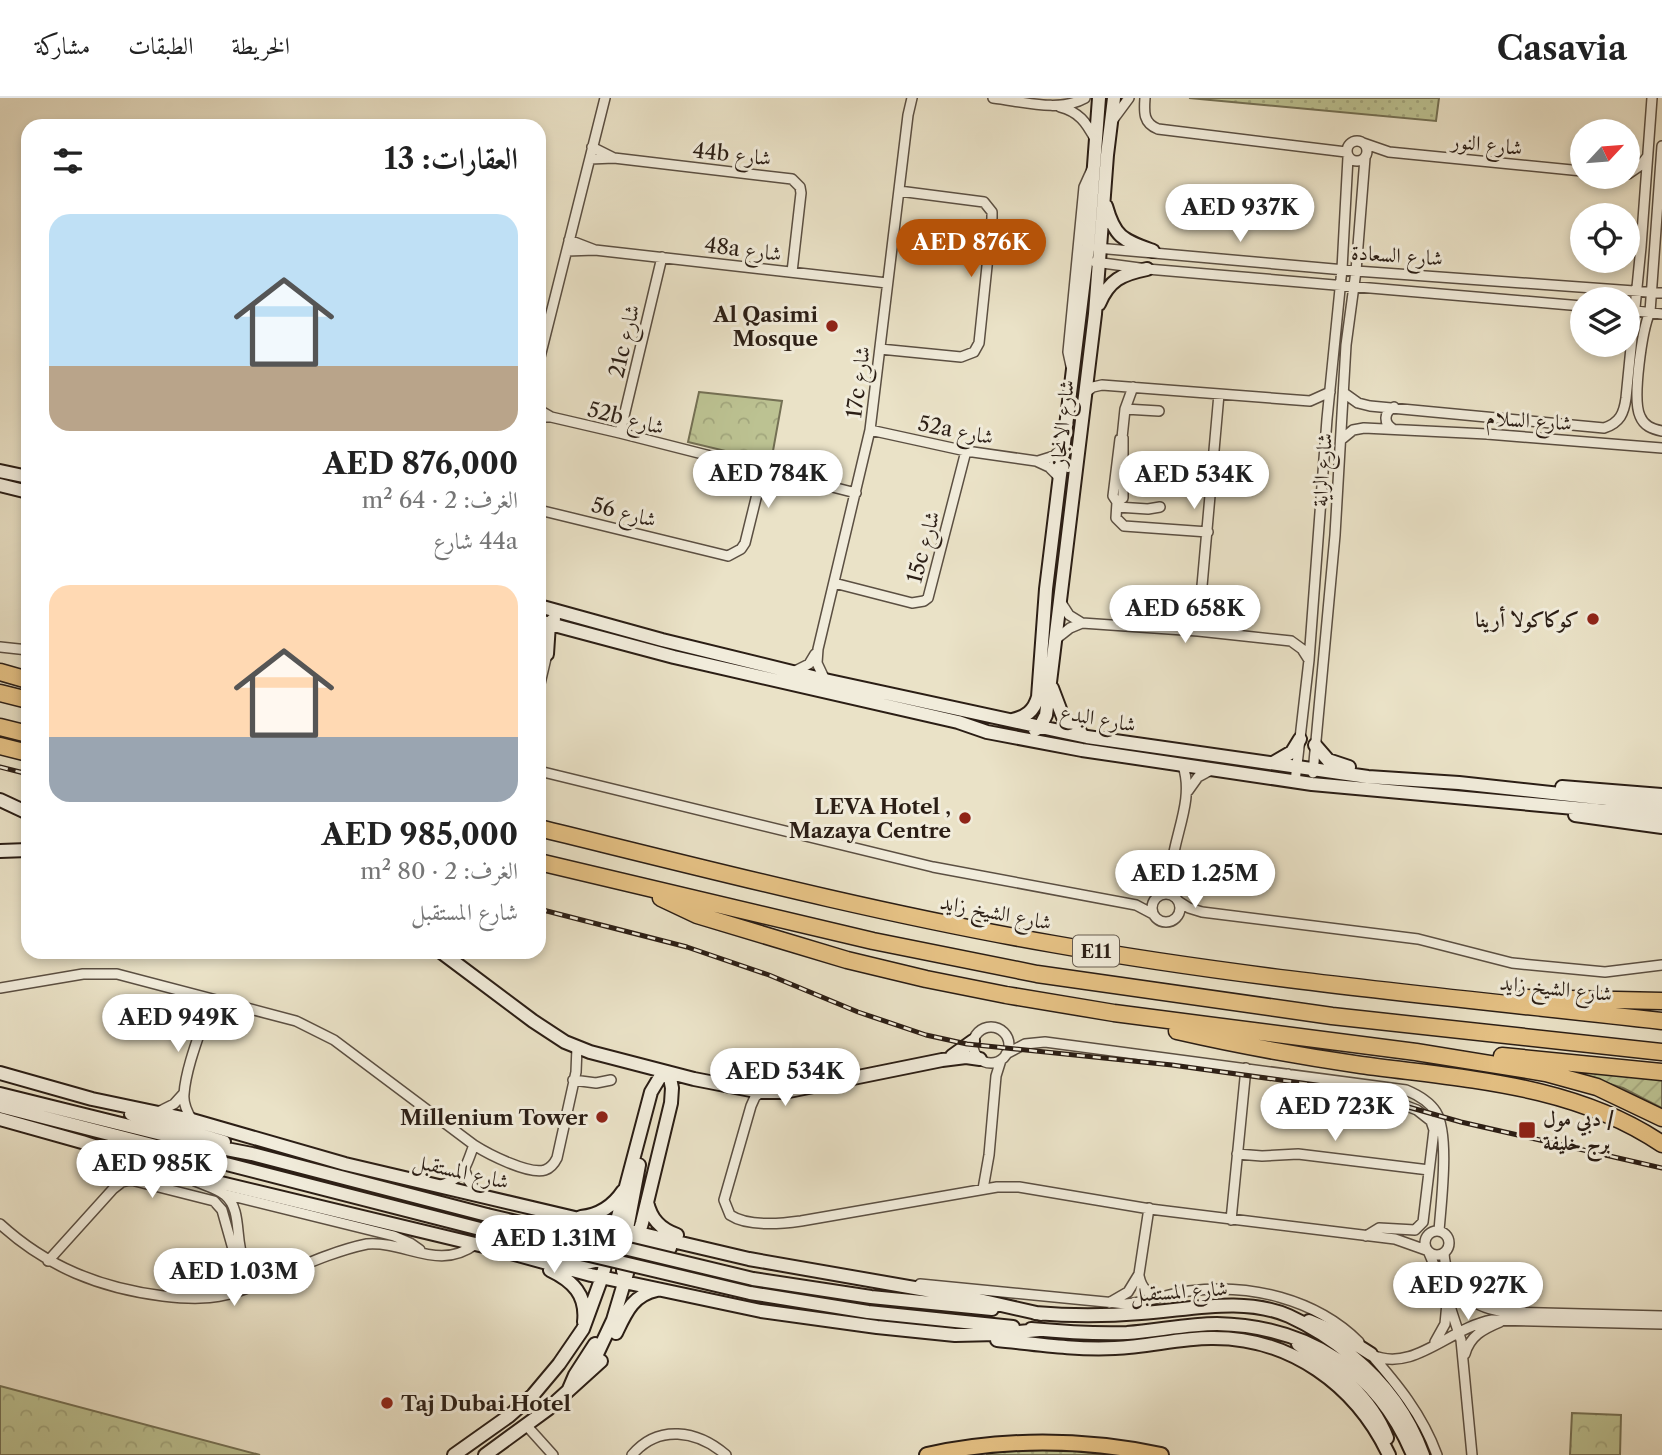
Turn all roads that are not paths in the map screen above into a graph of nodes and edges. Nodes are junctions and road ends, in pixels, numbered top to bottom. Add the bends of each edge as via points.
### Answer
1 (605, 98) edge
2 (919, 98) edge
3 (993, 98) edge
4 (1085, 98) edge
5 (1099, 98) edge
6 (1114, 98) edge
7 (1129, 98) edge
8 (1145, 98) edge
9 (1652, 98) edge
10 (908, 104) edge
11 (1055, 105) junction
12 (1111, 122) junction
13 (1095, 139) junction
14 (1363, 143) junction
15 (1662, 146) edge
16 (592, 147) junction
17 (1344, 151) junction
18 (1389, 152) junction
19 (1366, 157) junction
20 (614, 158) junction
21 (1647, 158) junction
22 (590, 159) junction
23 (1640, 164) edge
24 (1094, 165) junction
25 (1570, 170) edge
26 (1640, 187) edge
27 (899, 191) junction
28 (1645, 192) junction
29 (1104, 199) junction
30 (569, 240) junction
31 (1093, 247) junction
32 (595, 250) junction
33 (567, 251) junction
34 (1153, 251) junction
35 (662, 257) junction
36 (1092, 262) junction
37 (1147, 269) junction
38 (1342, 269) junction
39 (1356, 271) junction
40 (792, 272) junction
41 (887, 283) junction
42 (1340, 284) junction
43 (1354, 286) junction
44 (1592, 287) edge
45 (1636, 287) edge
46 (1657, 292) edge
47 (1570, 305) edge
48 (1640, 311) edge
49 (1650, 312) junction
50 (1094, 314) junction
51 (1662, 314) edge
52 (546, 334) edge
53 (880, 349) junction
54 (1628, 357) edge
55 (1072, 373) junction
56 (1133, 387) junction
57 (1330, 392) junction
58 (1344, 393) junction
59 (1084, 394) junction
60 (1219, 394) junction
61 (1310, 401) junction
62 (1125, 406) junction
63 (1394, 407) junction
64 (1159, 408) dead end
65 (546, 414) edge
66 (546, 417) edge
67 (551, 417) junction
68 (1328, 419) junction
69 (1393, 429) junction
70 (870, 430) junction
71 (1662, 431) edge
72 (620, 433) junction
73 (1342, 439) junction
74 (1063, 447) junction
75 (1662, 448) edge
76 (965, 451) junction
77 (1036, 461) junction
78 (762, 470) junction
79 (0, 471) edge
80 (21, 476) edge
81 (1059, 477) junction
82 (0, 485) edge
83 (21, 490) edge
84 (856, 494) junction
85 (1117, 504) junction
86 (1160, 507) dead end
87 (546, 512) edge
88 (1208, 532) junction
89 (834, 583) junction
90 (1060, 601) junction
91 (546, 608) edge
92 (546, 622) edge
93 (1082, 623) junction
94 (546, 624) edge
95 (1312, 625) junction
96 (623, 627) junction
97 (573, 631) junction
98 (1198, 631) junction
99 (1056, 639) junction
100 (1291, 641) junction
101 (1325, 642) junction
102 (546, 644) edge
103 (0, 647) edge
104 (21, 649) edge
105 (818, 649) junction
106 (547, 654) junction
107 (546, 658) edge
108 (1309, 660) junction
109 (0, 671) edge
110 (795, 671) junction
111 (21, 678) edge
112 (825, 680) junction
113 (1050, 683) junction
114 (0, 693) edge
115 (21, 698) edge
116 (1008, 721) junction
117 (958, 722) junction
118 (0, 727) edge
119 (1040, 727) junction
120 (21, 732) edge
121 (1087, 737) junction
122 (1300, 739) junction
123 (1315, 745) junction
124 (0, 746) edge
125 (21, 751) edge
126 (1269, 764) junction
127 (1183, 766) junction
128 (1297, 768) junction
129 (1210, 770) junction
130 (1313, 770) junction
131 (546, 773) edge
132 (1368, 777) junction
133 (1295, 782) junction
134 (1312, 784) junction
135 (1517, 790) junction
136 (1187, 793) junction
137 (1662, 794) edge
138 (0, 800) edge
139 (1530, 805) junction
140 (1662, 805) edge
141 (21, 811) edge
142 (1662, 816) edge
143 (1662, 827) edge
144 (546, 830) edge
145 (21, 842) edge
146 (4, 850) edge
147 (546, 864) edge
148 (1171, 875) junction
149 (641, 887) junction
150 (1155, 898) junction
151 (1177, 900) junction
152 (1123, 903) junction
153 (1153, 914) junction
154 (450, 959) edge
155 (1662, 965) edge
156 (0, 988) edge
157 (207, 998) junction
158 (1480, 1001) junction
159 (1662, 1001) edge
160 (1114, 1013) junction
161 (1662, 1021) edge
162 (973, 1041) junction
163 (577, 1047) junction
164 (590, 1052) junction
165 (1416, 1052) junction
166 (1662, 1052) edge
167 (1004, 1057) junction
168 (942, 1059) junction
169 (981, 1060) junction
170 (630, 1063) junction
171 (1246, 1068) junction
172 (666, 1072) junction
173 (1662, 1072) edge
174 (0, 1073) edge
175 (1288, 1074) junction
176 (575, 1076) junction
177 (694, 1079) junction
178 (611, 1080) dead end
179 (731, 1087) junction
180 (995, 1087) junction
181 (651, 1092) junction
182 (761, 1092) junction
183 (184, 1093) junction
184 (0, 1094) edge
185 (92, 1099) junction
186 (671, 1103) junction
187 (0, 1106) edge
188 (1643, 1109) junction
189 (158, 1112) junction
190 (748, 1116) junction
191 (1662, 1118) edge
192 (0, 1119) edge
193 (192, 1120) junction
194 (1662, 1124) edge
195 (641, 1132) junction
196 (82, 1142) junction
197 (1662, 1144) edge
198 (477, 1147) junction
199 (252, 1154) junction
200 (1237, 1154) junction
201 (466, 1168) junction
202 (248, 1170) junction
203 (1429, 1170) junction
204 (171, 1171) junction
205 (628, 1181) junction
206 (441, 1185) junction
207 (988, 1189) junction
208 (224, 1194) junction
209 (478, 1194) junction
210 (647, 1202) junction
211 (1149, 1208) junction
212 (570, 1217) junction
213 (1231, 1220) junction
214 (0, 1224) edge
215 (627, 1230) junction
216 (1439, 1231) junction
217 (1428, 1235) junction
218 (1366, 1236) junction
219 (1395, 1239) junction
220 (476, 1244) junction
221 (496, 1249) junction
222 (709, 1249) junction
223 (1428, 1252) junction
224 (1444, 1253) junction
225 (424, 1254) junction
226 (620, 1256) junction
227 (749, 1259) junction
228 (531, 1260) junction
229 (48, 1261) junction
230 (247, 1266) junction
231 (1139, 1274) junction
232 (268, 1280) junction
233 (614, 1280) junction
234 (877, 1282) junction
235 (659, 1290) junction
236 (1445, 1291) junction
237 (1164, 1297) junction
238 (1109, 1303) junction
239 (1041, 1314) junction
240 (1620, 1315) junction
241 (1288, 1316) junction
242 (1662, 1316) edge
243 (1507, 1319) junction
244 (1630, 1323) junction
245 (1662, 1324) edge
246 (1040, 1330) junction
247 (1459, 1331) junction
248 (580, 1334) junction
249 (1283, 1334) junction
250 (955, 1335) junction
251 (1433, 1344) junction
252 (1371, 1354) junction
253 (1464, 1359) junction
254 (596, 1364) junction
255 (567, 1392) junction
256 (526, 1425) junction
257 (489, 1453) edge
258 (454, 1455) edge
259 (553, 1455) edge
260 (632, 1455) edge
261 (726, 1455) edge
262 (927, 1455) edge
263 (1161, 1455) edge
264 (1390, 1455) edge
265 (1413, 1455) edge
266 (1423, 1455) edge
267 (1437, 1455) edge
268 (1472, 1455) edge

1 - 16 street
2 - 10 street, 17c شارع
3 - 11 street
4 - 11 street
5 - 13 main road, شارع الانجاز
6 - 12 main road, شارع الانجاز
7 - 12 street
8 - 17 street via 1145,117 1158,129
9 - 21 street
10 - 27 street, 17c شارع
11 - 13 street via 1082,118
12 - 29 main road, شارع الانجاز
13 - 24 main road, شارع الانجاز
14 - 17 street via 1354,141
14 - 18 street
14 - 19 street
15 - 46 street
16 - 20 street, 44b شارع
16 - 22 street
17 - 19 street via 1356,162
17 - 38 street, شارع الراية
18 - 19 street
18 - 25 street, شارع النور
19 - 39 street, شارع الراية
20 - 22 street, 44b شارع
20 - 40 street, 44b شارع via 792,179 801,193
21 - 23 street
21 - 28 street
22 - 30 street
24 - 31 main road, شارع الانجاز
24 - 55 street, شارع الانجاز via 1084,187 1068,352
26 - 28 street
27 - 41 street, 17c شارع
27 - 53 street via 978,200 989,206 992,218 979,343 971,355 954,357
28 - 45 street
29 - 31 main road, شارع الانجاز
29 - 34 main road via 1118,234
30 - 32 street, 48a شارع
30 - 33 street
31 - 34 street, شارع السعادة
31 - 36 main road, شارع الانجاز
32 - 33 street, 48a شارع
32 - 35 street, 48a شارع
33 - 52 street
34 - 38 street, شارع السعادة
35 - 40 street, 48a شارع
35 - 72 street, 21c شارع
36 - 37 street, شارع السعادة
36 - 50 main road, شارع الانجاز
36 - 55 main road, شارع الانجاز
37 - 42 street, شارع السعادة
37 - 50 main road via 1124,274 1111,283
38 - 39 street, شارع السعادة
38 - 42 street, شارع الراية
39 - 43 street, شارع الراية
39 - 44 street, شارع السعادة
40 - 41 street, 48a شارع
41 - 53 street, 17c شارع
42 - 43 street, شارع السعادة
42 - 57 street, شارع الراية
43 - 47 street, شارع السعادة
43 - 58 street, شارع الراية
46 - 49 street
48 - 49 street
49 - 51 street
49 - 71 street via 1644,326 1638,410 1642,421
50 - 59 main road, شارع الانجاز
53 - 70 street, 17c شارع
54 - 63 street, شارع السلام via 1626,398 1619,419 1604,428
55 - 74 main road, شارع الانجاز
56 - 59 street via 1097,385
56 - 60 street
56 - 62 street
57 - 61 street
57 - 68 street, شارع الراية
58 - 63 street, شارع السلام via 1364,405
58 - 73 street, شارع الراية
59 - 90 main road, شارع الانجاز
60 - 61 street
60 - 88 street
61 - 68 street
62 - 64 street
62 - 85 street via 1113,496
63 - 69 street via 1385,418
65 - 67 street, 52b شارع
66 - 67 street, 52b شارع
67 - 72 street, 52b شارع
68 - 95 street, شارع الراية
69 - 73 street, شارع السلام via 1356,429
69 - 75 street, شارع السلام
70 - 76 street, 52a شارع
70 - 84 street, 17c شارع
72 - 78 street, 52b شارع
73 - 101 street, شارع الراية
74 - 77 street via 1054,456
74 - 81 main road, شارع الانجاز
76 - 77 street, 52a شارع
76 - 89 street, 15c شارع via 928,598 912,603
77 - 81 street, 52a شارع
78 - 84 street, 52b شارع
78 - 87 street, شارع 56 via 745,543 728,556
79 - 80 main road
81 - 116 main road, شارع الانجاز via 1038,697 1026,716
82 - 83 main road
84 - 89 street, 17c شارع
85 - 86 street
85 - 88 street via 1116,518 1124,526
88 - 98 street
89 - 105 street, 17c شارع
90 - 93 street via 1069,615
90 - 99 main road, شارع الانجاز
91 - 96 main road, شارع البدع
92 - 96 main road via 558,618
93 - 98 street
93 - 99 street
94 - 97 main road, شارع البدع
95 - 100 street
95 - 101 street
95 - 108 street, شارع الراية
96 - 110 main road, شارع البدع
97 - 106 main road via 554,638
97 - 117 main road, شارع البدع
98 - 100 street
99 - 113 main road, شارع الانجاز
100 - 108 street
101 - 123 street, شارع الراية
102 - 106 main road
103 - 104 street
105 - 110 street via 809,664
105 - 112 street, 17c شارع via 817,663
106 - 107 street
108 - 122 street, شارع الراية
109 - 111 highway
110 - 112 main road, شارع البدع
112 - 116 main road, شارع البدع
113 - 119 main road
113 - 121 main road, شارع الانجاز via 1063,717
114 - 115 highway
116 - 119 main road, شارع البدع
117 - 119 main road via 1022,733
117 - 127 main road, شارع البدع via 1041,743
118 - 120 highway
119 - 121 main road, شارع البدع
121 - 126 main road, شارع البدع
122 - 126 main road via 1292,752
122 - 128 street, شارع الراية
123 - 130 street, شارع الراية
123 - 132 main road via 1331,762 1359,769
124 - 125 highway
126 - 128 main road, شارع البدع
127 - 129 main road, شارع البدع
127 - 136 street
128 - 130 main road, شارع البدع
128 - 133 street, شارع الراية
129 - 133 main road, شارع البدع
129 - 136 street via 1195,780
130 - 132 main road, شارع البدع
130 - 134 street, شارع الراية
131 - 152 street via 933,867
132 - 135 main road, شارع البدع
133 - 134 main road, شارع البدع
134 - 139 main road, شارع البدع
135 - 137 main road via 1538,785
135 - 140 main road, شارع البدع
136 - 148 street
138 - 141 main road
139 - 142 main road, شارع البدع
139 - 143 main road
144 - 158 highway, شارع الشيخ زايد / E11 via 870,908 1054,944
145 - 146 main road
147 - 149 highway, E11
148 - 150 street
148 - 151 street
149 - 160 highway via 696,915 848,960 966,988
149 - 166 highway, E11 via 1037,974 1332,1016
150 - 151 street via 1167,893
150 - 152 street
150 - 153 street
151 - 153 street via 1179,912 1172,920 1161,921
151 - 155 street via 1202,912 1418,939 1512,963 1605,972
152 - 153 street
154 - 163 main road via 543,1029
156 - 157 street via 108,974
157 - 183 street
157 - 198 street via 317,1029
158 - 159 highway via 1548,997
158 - 161 highway, شارع الشيخ زايد / E11
160 - 165 highway
160 - 197 highway via 1275,1051 1560,1097 1612,1115
162 - 167 street via 980,1030 998,1028 1007,1036 1009,1048
162 - 168 main road
162 - 169 street
163 - 164 main road
163 - 176 street
164 - 170 main road
164 - 176 street
165 - 173 highway
165 - 188 highway via 1563,1077
167 - 169 street via 995,1062
167 - 171 street via 1025,1044 1045,1042
167 - 180 street
168 - 169 main road
168 - 182 main road via 793,1091
169 - 180 street
170 - 172 main road
170 - 181 main road via 645,1074
171 - 175 street
171 - 200 street
172 - 177 main road
172 - 181 main road
172 - 186 main road
174 - 185 main road, شارع المستقبل
175 - 203 street via 1300,1083 1404,1105 1428,1116 1434,1130
175 - 216 street via 1406,1090 1429,1104 1443,1132
176 - 178 street via 588,1083
176 - 198 street via 559,1145 547,1163 520,1166
177 - 179 main road
177 - 186 main road
179 - 182 main road
179 - 190 street via 743,1096
180 - 207 street
181 - 195 main road
182 - 190 street
183 - 189 street
183 - 193 street
184 - 199 main road, شارع المستقبل
185 - 189 main road, شارع المستقبل
185 - 199 main road
186 - 210 main road
187 - 202 main road, شارع المستقبل
188 - 191 highway
188 - 194 highway
189 - 193 main road, شارع المستقبل
190 - 207 street via 728,1200 732,1210 751,1221 801,1221
192 - 196 main road, شارع المستقبل
193 - 206 main road, شارع المستقبل via 317,1157
195 - 205 main road
195 - 215 main road
196 - 202 main road
196 - 204 main road, شارع المستقبل
198 - 201 street
199 - 239 main road, شارع المستقبل, bridge via 753,1279 910,1302
200 - 203 street via 1298,1154
200 - 213 street
201 - 206 street
201 - 209 street
202 - 246 main road, شارع المستقبل, bridge via 750,1293 868,1312
203 - 218 street via 1421,1225 1411,1231 1380,1228
204 - 208 street
204 - 220 main road, شارع المستقبل
205 - 212 main road via 619,1198 604,1210
205 - 215 main road
206 - 209 main road, شارع المستقبل
207 - 211 street via 1030,1188
208 - 225 street via 400,1238
208 - 230 street via 233,1207
209 - 212 main road, شارع المستقبل
210 - 215 main road
210 - 222 main road via 659,1226
211 - 213 street
211 - 231 street
212 - 215 main road, شارع المستقبل
213 - 218 street
214 - 229 street
215 - 222 main road, شارع المستقبل
215 - 226 main road
215 - 226 main road
216 - 217 street
216 - 224 street via 1448,1239
217 - 219 street
217 - 223 street via 1424,1242
218 - 219 street
219 - 223 street
220 - 221 main road, شارع المستقبل
220 - 225 street via 449,1256
221 - 226 main road via 577,1263
221 - 228 main road, شارع المستقبل
222 - 227 main road, شارع المستقبل
223 - 224 street
223 - 236 street
224 - 240 street via 1454,1286 1489,1309
225 - 232 street via 367,1244
226 - 227 main road via 648,1244 717,1258
226 - 233 main road
226 - 233 main road
227 - 234 main road, شارع المستقبل
228 - 233 main road, شارع المستقبل
228 - 248 main road via 578,1289 585,1314
229 - 230 street via 113,1189 131,1180 214,1201 222,1210 233,1249
229 - 232 street via 115,1288 190,1299 226,1295
230 - 232 street
231 - 237 street via 1147,1292
231 - 238 street via 1128,1292
233 - 235 main road, شارع المستقبل
233 - 248 main road
233 - 254 main road via 613,1320
233 - 255 main road via 596,1344
234 - 238 street
234 - 239 main road, شارع المستقبل
235 - 250 main road, شارع المستقبل via 786,1315
235 - 254 main road via 632,1303 605,1356
236 - 247 street
236 - 251 street via 1445,1324
237 - 238 street
237 - 252 street via 1228,1290 1282,1298 1329,1318
239 - 241 main road, شارع المستقبل via 1114,1315 1230,1306
240 - 242 street
240 - 244 street
241 - 252 main road via 1326,1328
241 - 266 main road, شارع المستقبل via 1343,1349 1371,1373 1404,1416
243 - 244 street
243 - 247 street via 1484,1321
243 - 253 street via 1474,1337
244 - 245 street
246 - 249 main road, شارع المستقبل via 1128,1333 1216,1324
246 - 250 main road, شارع المستقبل
247 - 251 street
247 - 253 street
248 - 258 main road via 533,1395
249 - 264 main road via 1333,1369 1364,1399 1380,1422
249 - 265 main road, شارع المستقبل via 1322,1349 1358,1374 1391,1413
250 - 264 main road via 1083,1348 1135,1348 1209,1338 1265,1345 1296,1357 1332,1380 1362,1412
251 - 252 street via 1401,1360
252 - 267 street via 1409,1399
253 - 268 street
254 - 255 main road
255 - 256 main road
256 - 257 main road
256 - 259 street
260 - 261 street via 651,1438 669,1433 698,1437
262 - 263 main road via 976,1446 1061,1442

